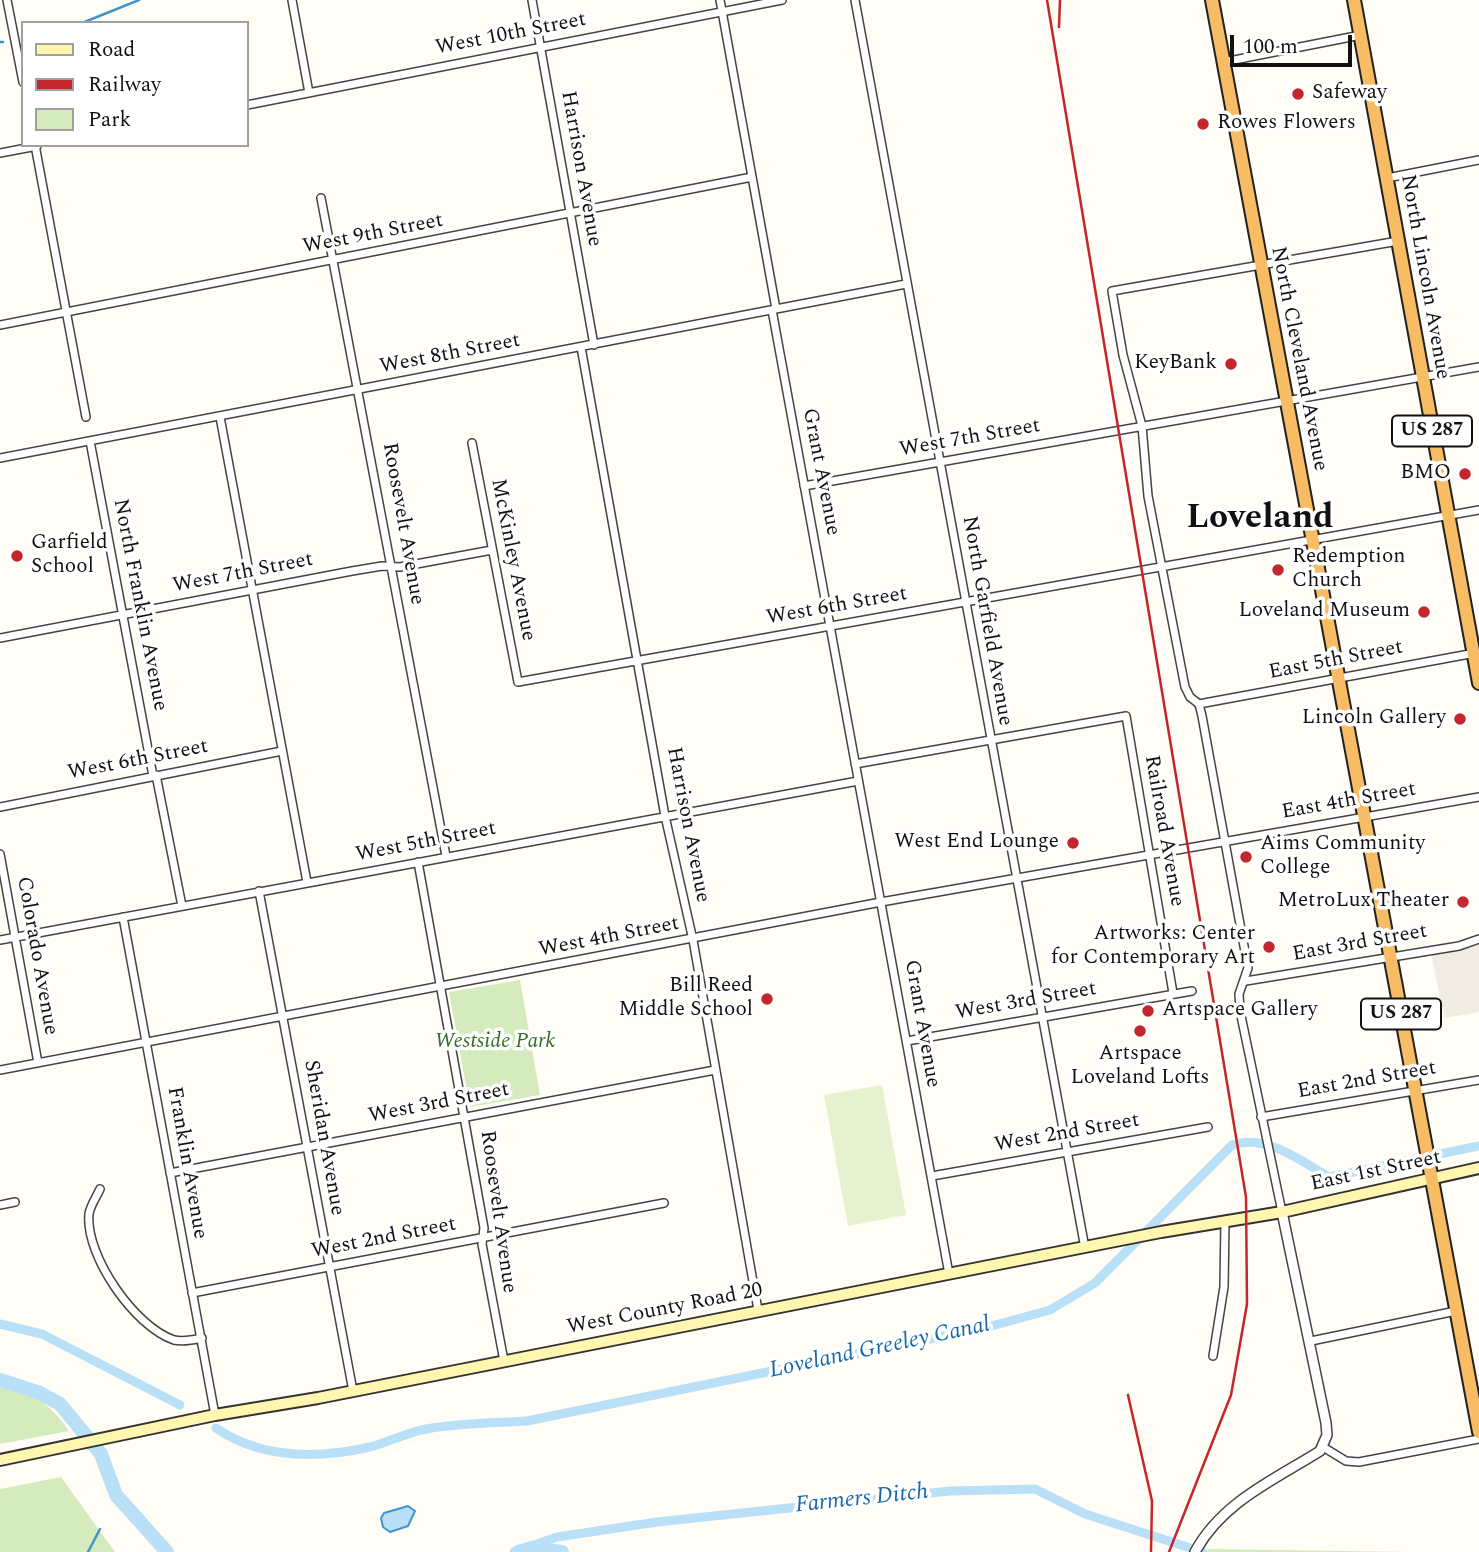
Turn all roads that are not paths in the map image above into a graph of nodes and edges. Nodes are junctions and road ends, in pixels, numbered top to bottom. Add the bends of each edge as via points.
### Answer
1 (7, 0) edge
2 (292, 0) edge
3 (532, 0) edge
4 (720, 0) edge
5 (782, 0) edge
6 (855, 0) edge
7 (1212, 0) edge
8 (1354, 0) edge
9 (722, 12) junction
10 (1361, 35) junction
11 (540, 47) junction
12 (1224, 62) junction
13 (21, 72) edge
14 (309, 93) junction
15 (248, 105) edge
16 (32, 147) edge
17 (37, 147) edge
18 (0, 153) edge
19 (1479, 160) edge
20 (752, 177) junction
21 (1387, 178) junction
22 (321, 198) dead end
23 (570, 215) junction
24 (1398, 241) junction
25 (334, 261) junction
26 (1261, 265) junction
27 (906, 284) junction
28 (774, 309) junction
29 (66, 314) junction
30 (0, 325) edge
31 (594, 345) junction
32 (581, 347) junction
33 (1479, 366) edge
34 (1421, 377) junction
35 (359, 391) junction
36 (1287, 401) junction
37 (86, 417) dead end
38 (219, 417) junction
39 (1142, 426) junction
40 (90, 441) junction
41 (472, 443) dead end
42 (0, 458) edge
43 (939, 462) junction
44 (804, 486) junction
45 (1479, 510) edge
46 (1448, 516) junction
47 (1313, 540) junction
48 (492, 550) junction
49 (1161, 566) junction
50 (392, 567) junction
51 (252, 591) junction
52 (965, 601) junction
53 (122, 615) junction
54 (830, 625) junction
55 (0, 638) edge
56 (1476, 652) edge
57 (639, 662) junction
58 (1338, 679) junction
59 (518, 682) joint
60 (1479, 683) edge
61 (1199, 704) junction
62 (991, 740) junction
63 (282, 751) junction
64 (855, 764) junction
65 (155, 776) junction
66 (858, 781) junction
67 (1479, 797) edge
68 (0, 807) edge
69 (665, 816) junction
70 (1364, 816) junction
71 (1224, 842) junction
72 (0, 854) edge
73 (1149, 855) junction
74 (446, 856) junction
75 (418, 862) junction
76 (1016, 878) junction
77 (307, 882) junction
78 (259, 891) junction
79 (881, 902) junction
80 (182, 906) junction
81 (123, 917) junction
82 (15, 937) junction
83 (1479, 939) edge
84 (0, 940) edge
85 (693, 940) junction
86 (1390, 956) junction
87 (1246, 981) junction
88 (441, 988) junction
89 (1192, 991) dead end
90 (1173, 993) junction
91 (1042, 1017) junction
92 (283, 1018) junction
93 (907, 1041) junction
94 (146, 1043) junction
95 (38, 1063) junction
96 (0, 1070) edge
97 (715, 1070) junction
98 (1479, 1080) edge
99 (1416, 1090) junction
100 (466, 1117) junction
101 (1261, 1117) junction
102 (1208, 1127) dead end
103 (308, 1147) junction
104 (1067, 1152) junction
105 (1479, 1168) edge
106 (170, 1173) junction
107 (932, 1176) junction
108 (1431, 1180) junction
109 (100, 1189) dead end
110 (15, 1202) dead end
111 (664, 1203) dead end
112 (0, 1205) edge
113 (1282, 1212) junction
114 (1224, 1221) junction
115 (483, 1238) junction
116 (1085, 1248) junction
117 (330, 1267) junction
118 (949, 1274) junction
119 (192, 1293) junction
120 (758, 1310) junction
121 (1457, 1311) junction
122 (202, 1338) junction
123 (1311, 1340) junction
124 (1213, 1356) dead end
125 (504, 1361) junction
126 (353, 1391) junction
127 (215, 1415) junction
128 (1479, 1433) edge
129 (1479, 1439) edge
130 (1323, 1447) junction
131 (0, 1460) edge
132 (1197, 1549) edge

1 - 13 street
2 - 14 street
3 - 11 street, Harrison Avenue
4 - 9 street, Grant Avenue
5 - 9 street, West 10th Street
6 - 27 street, North Garfield Avenue
7 - 12 highway, North Cleveland Avenue / US 287
8 - 10 highway, North Lincoln Avenue / US 287
9 - 11 street, West 10th Street
9 - 20 street, Grant Avenue
10 - 12 street
10 - 21 highway, North Lincoln Avenue / US 287
11 - 14 street, West 10th Street
11 - 23 street, Harrison Avenue
12 - 26 highway, North Cleveland Avenue / US 287
14 - 15 street, West 10th Street
16 - 18 street
17 - 29 street
19 - 21 street
20 - 23 street, West 9th Street
20 - 28 street, Grant Avenue
21 - 24 highway, North Lincoln Avenue / US 287
22 - 25 street, Roosevelt Avenue
23 - 25 street, West 9th Street
23 - 31 street, Harrison Avenue
24 - 26 street
24 - 34 highway, North Lincoln Avenue / US 287
25 - 29 street, West 9th Street
25 - 35 street, Roosevelt Avenue
26 - 36 highway, North Cleveland Avenue / US 287
26 - 39 street via 1112,291 1122,355
27 - 28 street, West 8th Street
27 - 43 street, North Garfield Avenue
28 - 31 street, West 8th Street
28 - 44 street, Grant Avenue
29 - 30 street, West 9th Street
29 - 37 street
31 - 32 street, West 8th Street
32 - 35 street, West 8th Street
32 - 57 street, Harrison Avenue
33 - 34 street, West 7th Street
34 - 36 street, West 7th Street
34 - 46 highway, North Lincoln Avenue / US 287
35 - 38 street, West 8th Street
35 - 50 street, Roosevelt Avenue
36 - 39 street, West 7th Street
36 - 47 highway, North Cleveland Avenue / US 287
38 - 40 street, West 8th Street
38 - 51 street
39 - 43 street, West 7th Street
39 - 49 street
40 - 42 street, West 8th Street
40 - 53 street, North Franklin Avenue
41 - 48 street, McKinley Avenue
43 - 44 street, West 7th Street
43 - 52 street, North Garfield Avenue
44 - 54 street, Grant Avenue
45 - 46 street, West 6th Street
46 - 47 street, West 6th Street
46 - 56 highway, North Lincoln Avenue / US 287
47 - 49 street, West 6th Street
47 - 58 highway, North Cleveland Avenue / US 287
48 - 50 street, West 7th Street
48 - 59 street, McKinley Avenue
49 - 52 street, West 6th Street
49 - 61 street via 1185,687
50 - 51 street, West 7th Street
50 - 74 street, Roosevelt Avenue
51 - 53 street, West 7th Street
51 - 63 street
52 - 54 street, West 6th Street
52 - 62 street, North Garfield Avenue
53 - 55 street, West 7th Street
53 - 65 street, North Franklin Avenue
54 - 57 street, West 6th Street
54 - 64 street, Grant Avenue
56 - 58 street, East 5th Street
56 - 60 highway, North Lincoln Avenue / US 287
57 - 59 street, West 6th Street
57 - 69 street, Harrison Avenue
58 - 61 street, East 5th Street
58 - 70 highway, North Cleveland Avenue / US 287
61 - 71 street
62 - 64 street
62 - 73 street, Railroad Avenue via 1126,716
62 - 76 street, North Garfield Avenue
63 - 65 street, West 6th Street
63 - 77 street
64 - 66 street, Grant Avenue
65 - 68 street, West 6th Street
65 - 80 street, North Franklin Avenue
66 - 69 street, West 5th Street
66 - 79 street, Grant Avenue
67 - 70 street, East 4th Street
69 - 74 street, West 5th Street
69 - 85 street, Harrison Avenue
70 - 71 street, East 4th Street
70 - 86 highway, North Cleveland Avenue / US 287
71 - 73 street, West 4th Street
71 - 87 street via 1248,968
72 - 82 street, Colorado Avenue
73 - 76 street, West 4th Street
73 - 90 street, Railroad Avenue
74 - 75 street, West 5th Street
75 - 77 street, West 5th Street
75 - 88 street, Roosevelt Avenue
76 - 79 street, West 4th Street
76 - 91 street, North Garfield Avenue
77 - 78 street, West 5th Street
78 - 80 street, West 5th Street
78 - 92 street, Sheridan Avenue
79 - 85 street, West 4th Street
79 - 93 street, Grant Avenue
80 - 81 street, West 5th Street
81 - 82 street, West 5th Street
81 - 94 street, Franklin Avenue
82 - 84 street, West 5th Street
82 - 95 street, Colorado Avenue
83 - 86 street, East 3rd Street
85 - 88 street, West 4th Street
85 - 97 street, Harrison Avenue
86 - 87 street, East 3rd Street
86 - 99 highway, North Cleveland Avenue / US 287
87 - 101 street via 1239,994 1240,1011
88 - 92 street, West 4th Street
88 - 100 street, Roosevelt Avenue
89 - 90 street, West 3rd Street
90 - 91 street, West 3rd Street
91 - 93 street, West 3rd Street
91 - 104 street, North Garfield Avenue
92 - 94 street, West 4th Street
92 - 103 street, Sheridan Avenue
93 - 107 street, Grant Avenue
94 - 95 street, West 4th Street
94 - 106 street, Franklin Avenue
95 - 96 street, West 4th Street
97 - 100 street, West 3rd Street
97 - 120 street, Harrison Avenue
98 - 99 street, East 2nd Street
99 - 101 street, East 2nd Street
99 - 108 highway, North Cleveland Avenue / US 287
100 - 103 street, West 3rd Street
100 - 115 street, Roosevelt Avenue
101 - 113 street
102 - 104 street, West 2nd Street
103 - 106 street, West 3rd Street
103 - 117 street, Sheridan Avenue
104 - 107 street, West 2nd Street
104 - 116 street, North Garfield Avenue
105 - 108 main road, East 1st Street
106 - 119 street, Franklin Avenue
107 - 118 street, Grant Avenue
108 - 113 main road, East 1st Street
108 - 121 highway, US 287
109 - 122 street via 89,1213 95,1250 122,1298 164,1335 178,1341
110 - 112 street
111 - 115 street, West 2nd Street
113 - 114 main road, West County Road 20
113 - 123 street
114 - 116 main road, West County Road 20
114 - 124 street via 1224,1287
115 - 117 street, West 2nd Street
115 - 125 street, Roosevelt Avenue
116 - 118 main road, West County Road 20
117 - 119 street, West 2nd Street
117 - 126 street, Sheridan Avenue
118 - 120 main road, West County Road 20
119 - 122 street, Franklin Avenue
120 - 125 main road, West County Road 20
121 - 123 street
121 - 128 highway, US 287
122 - 127 street, Franklin Avenue
123 - 130 street via 1326,1423
125 - 126 main road, West County Road 20
126 - 127 main road, West County Road 20
127 - 131 main road, West County Road 20
129 - 130 street via 1359,1462 1346,1461
130 - 132 street via 1240,1500 1208,1530

